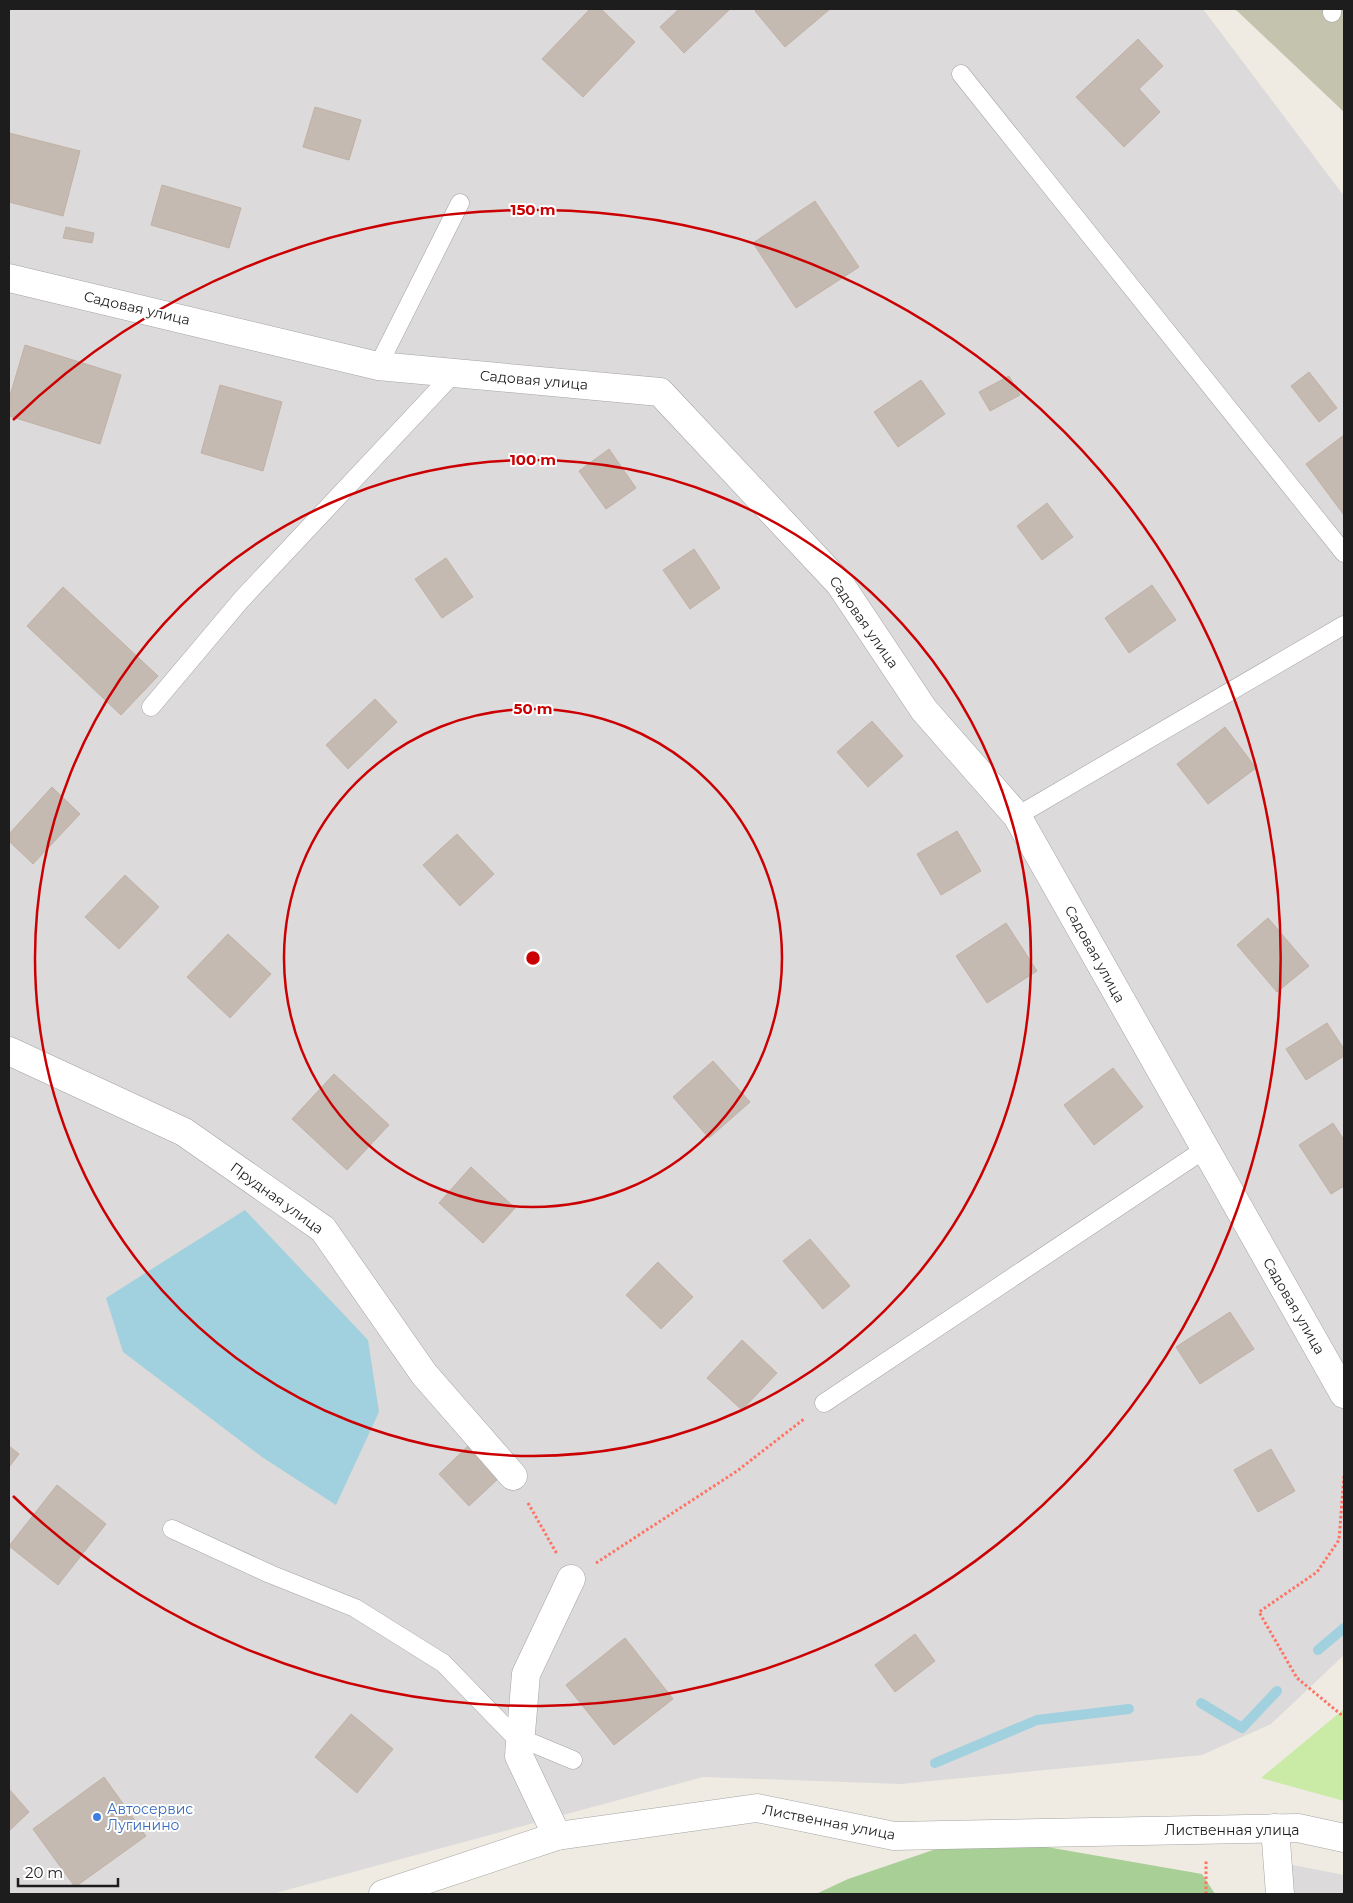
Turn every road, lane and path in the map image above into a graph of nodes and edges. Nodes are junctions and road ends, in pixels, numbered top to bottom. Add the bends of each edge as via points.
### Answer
1 (961, 74) dead end
2 (460, 203) dead end
3 (9, 278) edge
4 (378, 366) junction
5 (454, 373) junction
6 (1344, 553) edge
7 (1344, 625) edge
8 (151, 707) dead end
9 (1017, 816) junction
10 (9, 1051) edge
11 (1205, 1149) junction
12 (1344, 1394) edge
13 (824, 1403) joint
14 (513, 1476) joint
15 (1344, 1476) edge
16 (172, 1529) dead end
17 (571, 1580) junction
18 (1344, 1717) edge
19 (521, 1738) junction
20 (573, 1760) dead end
21 (1275, 1828) junction
22 (557, 1836) junction
23 (1344, 1838) edge
24 (383, 1894) edge
25 (1280, 1894) edge

1 - 6 lane
2 - 4 lane
3 - 4 street, Садовая улица
4 - 5 street, Садовая улица
5 - 8 lane via 241,600
5 - 9 street, Садовая улица via 660,392 840,584 924,710
7 - 9 lane
9 - 11 street, Садовая улица
10 - 14 street, Прудная улица via 184,1132 323,1229 424,1374
11 - 12 street, Садовая улица
11 - 13 lane
13 - 17 path via 737,1471
14 - 17 path
15 - 18 path via 1340,1540 1317,1572 1258,1612 1297,1678
16 - 19 lane via 355,1608 443,1663 513,1735
17 - 19 street via 526,1674
19 - 20 lane
19 - 22 street via 519,1756
21 - 22 street, Лиственная улица via 894,1836 757,1808
21 - 23 street, Лиственная улица via 1298,1828
21 - 25 street
22 - 24 street, Лиственная улица

